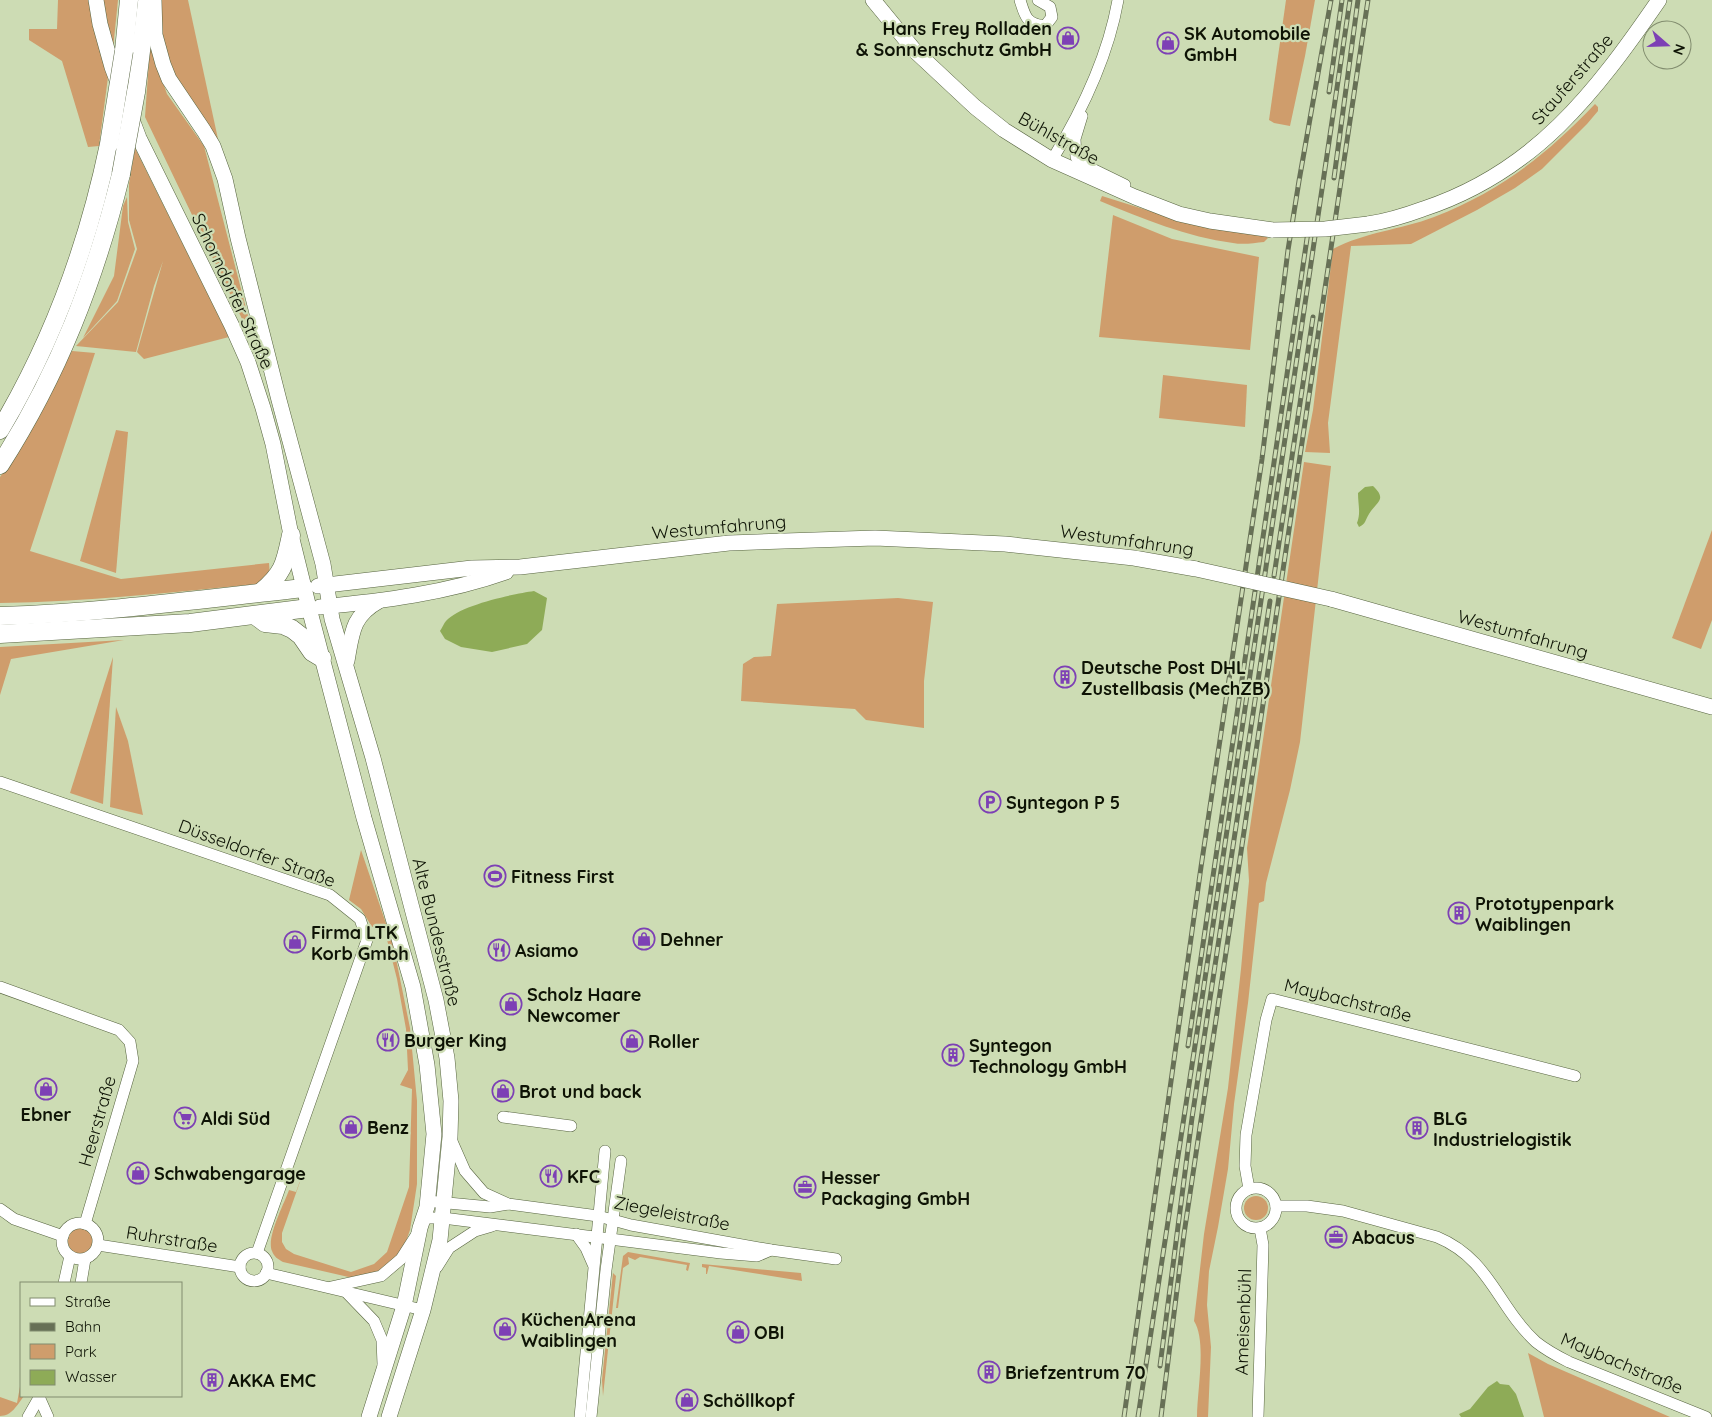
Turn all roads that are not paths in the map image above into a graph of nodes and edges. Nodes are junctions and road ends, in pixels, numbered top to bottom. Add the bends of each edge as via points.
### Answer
1 (96, 0) edge
2 (129, 0) edge
3 (873, 0) edge
4 (1020, 0) edge
5 (1038, 0) edge
6 (1118, 0) edge
7 (1659, 0) edge
8 (149, 1) edge
9 (1088, 92) junction
10 (1052, 160) junction
11 (1143, 200) junction
12 (1273, 230) joint
13 (0, 430) edge
14 (0, 464) edge
15 (291, 535) junction
16 (520, 567) junction
17 (326, 585) junction
18 (304, 588) junction
19 (261, 592) junction
20 (384, 598) junction
21 (331, 606) junction
22 (309, 608) junction
23 (254, 615) junction
24 (0, 616) edge
25 (0, 634) edge
26 (322, 658) junction
27 (346, 667) junction
28 (1712, 707) edge
29 (0, 782) edge
30 (0, 987) edge
31 (1575, 1076) dead end
32 (503, 1117) dead end
33 (571, 1126) dead end
34 (450, 1137) junction
35 (605, 1151) dead end
36 (621, 1161) dead end
37 (1249, 1189) junction
38 (427, 1201) junction
39 (444, 1202) junction
40 (508, 1204) junction
41 (1276, 1206) junction
42 (0, 1209) edge
43 (598, 1216) junction
44 (443, 1218) junction
45 (613, 1221) junction
46 (422, 1223) junction
47 (85, 1224) junction
48 (499, 1225) junction
49 (1260, 1228) junction
50 (576, 1234) junction
51 (63, 1236) junction
52 (596, 1237) junction
53 (610, 1238) junction
54 (629, 1240) junction
55 (98, 1244) junction
56 (771, 1250) junction
57 (257, 1253) junction
58 (70, 1256) junction
59 (85, 1259) junction
60 (836, 1259) dead end
61 (593, 1266) junction
62 (240, 1267) junction
63 (606, 1270) junction
64 (266, 1273) junction
65 (433, 1273) junction
66 (64, 1282) edge
67 (81, 1282) edge
68 (329, 1287) junction
69 (346, 1292) junction
70 (404, 1306) junction
71 (423, 1310) junction
72 (383, 1376) junction
73 (40, 1397) edge
74 (28, 1417) edge
75 (46, 1417) edge
76 (369, 1417) edge
77 (389, 1417) edge
78 (580, 1417) edge
79 (591, 1417) edge
80 (1258, 1417) edge
81 (1706, 1417) edge

1 - 15 main road, Schorndorfer Straße via 112,67 139,138 218,296 251,371 273,444
2 - 13 highway, bridge via 109,144 74,274 44,348
3 - 10 main road, Bühlstraße via 915,51 975,106 1004,130
4 - 5 street via 1026,18 1034,25 1045,26 1052,17 1050,7
6 - 9 street via 1108,43
7 - 12 main road, Stauferstraße, bridge via 1599,83 1567,119 1505,170 1462,195 1388,221 1325,229
8 - 14 highway, bridge via 121,174 103,242 78,314 44,388
8 - 17 main road, Schorndorfer Straße via 162,64 204,131 225,179
9 - 10 street
9 - 11 street via 1075,139 1076,157 1084,165 1135,190
10 - 11 main road, Bühlstraße
11 - 12 main road, Bühlstraße via 1204,220
15 - 18 main road, Schorndorfer Straße
15 - 19 highway via 283,568
16 - 17 main road, Westumfahrung via 472,568
16 - 20 main road, Westumfahrung via 461,586
16 - 28 main road, Westumfahrung, bridge via 729,543 874,538 1042,547 1196,569 1331,599
17 - 18 main road, Westumfahrung
17 - 21 main road, Schorndorfer Straße
18 - 19 highway
18 - 22 main road, Schorndorfer Straße
19 - 24 highway via 61,614
20 - 21 main road, Westumfahrung
20 - 27 main road via 366,608 356,620
21 - 22 main road, Westumfahrung
21 - 27 main road, Alte Bundesstraße
22 - 23 highway
22 - 26 main road, Alte Bundesstraße
23 - 25 highway via 190,623
23 - 26 highway via 264,623 292,629 312,652
26 - 38 main road, Alte Bundesstraße via 413,987 427,1065 434,1134
27 - 34 main road, Alte Bundesstraße via 436,1000 447,1058
29 - 57 street, Düsseldorfer Straße via 330,895 360,919 368,940
30 - 47 street, Heerstraße via 119,1030 130,1042 133,1062
31 - 37 street, Maybachstraße via 1272,999 1246,1135 1245,1166
32 - 33 street
34 - 39 main road, Alte Bundesstraße
34 - 40 street, Ziegeleistraße via 465,1171 484,1193
35 - 43 street
36 - 45 street
37 - 41 street via 1260,1188 1269,1192
37 - 49 street via 1238,1200 1237,1216 1248,1227
38 - 39 street, Ziegeleistraße
38 - 46 main road, Alte Bundesstraße
39 - 40 street, Ziegeleistraße via 490,1207
39 - 44 main road, Alte Bundesstraße
40 - 43 street, Ziegeleistraße
41 - 49 street via 1272,1221
41 - 81 street, Maybachstraße via 1343,1211 1451,1243 1475,1262 1524,1328 1551,1353
42 - 51 street via 14,1219
43 - 45 street, Ziegeleistraße
43 - 52 street
44 - 46 street, Ziegeleistraße
44 - 48 street, Ziegeleistraße
44 - 65 main road, Alte Bundesstraße
45 - 53 street
45 - 56 street, Ziegeleistraße
46 - 68 street via 401,1259 381,1276
46 - 70 main road, Alte Bundesstraße
47 - 51 street via 74,1224
47 - 55 street via 97,1234
48 - 50 street, Ziegeleistraße
48 - 65 street, Ziegeleistraße via 475,1231 449,1248
49 - 80 street, Ameisenbühl via 1263,1245
50 - 52 street, Ziegeleistraße
50 - 61 street
51 - 58 street via 63,1247
52 - 53 street, Ziegeleistraße
52 - 61 street
53 - 54 street, Ziegeleistraße
53 - 63 street
54 - 56 street, Ziegeleistraße via 757,1256
54 - 63 street via 615,1248
55 - 59 street via 93,1254
55 - 62 street, Ruhrstraße
56 - 60 street, Ziegeleistraße
57 - 62 street via 244,1258
57 - 64 street via 267,1264
58 - 59 street
58 - 66 street
59 - 67 street
61 - 78 street
62 - 64 street via 243,1276 249,1280 256,1281
63 - 79 street
64 - 68 street
65 - 71 main road, Alte Bundesstraße
68 - 69 street
69 - 70 street
69 - 72 street via 374,1321 382,1340
70 - 71 street
70 - 72 main road, Alte Bundesstraße
71 - 77 main road, Alte Bundesstraße
72 - 76 main road, Alte Bundesstraße
73 - 74 street
73 - 75 street
74 - 75 street

